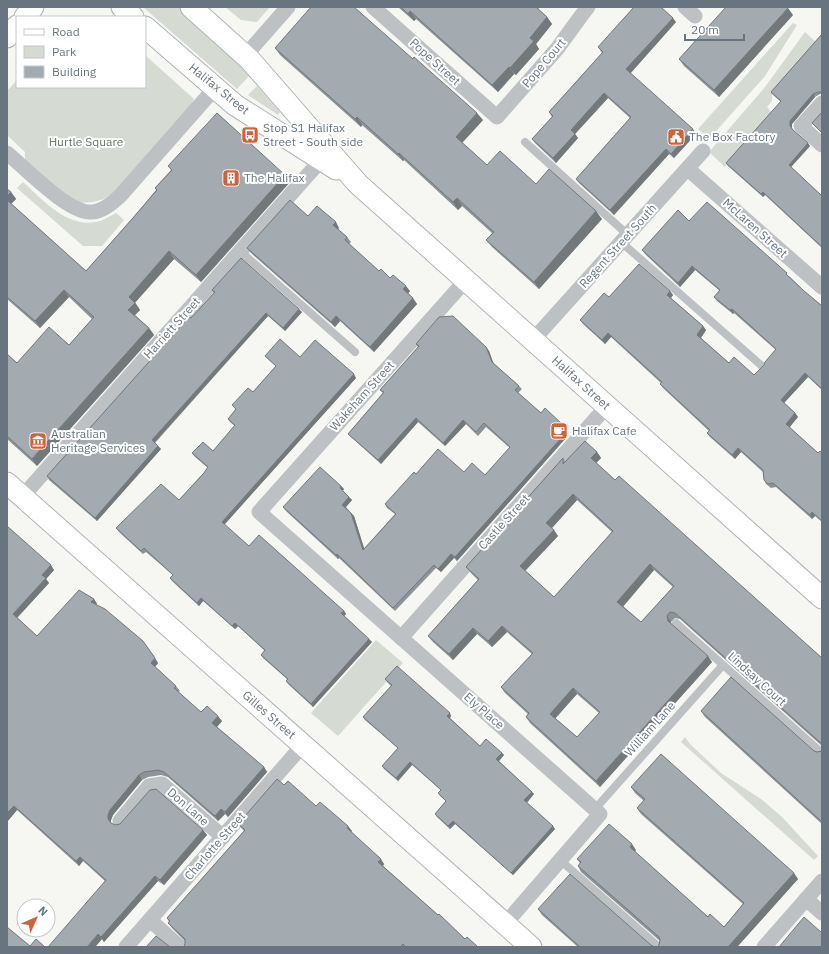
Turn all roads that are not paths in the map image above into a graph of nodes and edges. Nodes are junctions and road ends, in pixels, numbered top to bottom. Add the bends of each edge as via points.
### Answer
1 (33, 7) edge
2 (122, 7) edge
3 (191, 7) edge
4 (288, 7) edge
5 (373, 7) edge
6 (588, 7) edge
7 (26, 16) edge
8 (132, 16) edge
9 (16, 27) edge
10 (146, 28) edge
11 (7, 37) edge
12 (245, 56) junction
13 (215, 88) junction
14 (822, 103) edge
15 (497, 117) joint
16 (525, 142) dead end
17 (822, 145) edge
18 (703, 151) dead end
19 (7, 152) edge
20 (322, 159) junction
21 (688, 168) junction
22 (358, 184) junction
23 (625, 238) junction
24 (240, 252) junction
25 (466, 280) junction
26 (822, 287) edge
27 (533, 340) junction
28 (355, 352) dead end
29 (762, 366) edge
30 (607, 406) junction
31 (7, 483) edge
32 (22, 497) junction
33 (259, 512) joint
34 (822, 598) edge
35 (676, 623) edge
36 (401, 638) junction
37 (723, 665) junction
38 (303, 745) junction
39 (822, 753) edge
40 (595, 808) junction
41 (120, 821) edge
42 (222, 837) junction
43 (560, 860) junction
44 (822, 881) edge
45 (806, 899) junction
46 (822, 913) edge
47 (150, 920) junction
48 (505, 924) junction
49 (126, 947) edge
50 (180, 947) edge
51 (531, 947) edge
52 (659, 947) edge
53 (764, 947) edge

1 - 7 street
2 - 8 street
3 - 12 street, Halifax Street
4 - 12 street
5 - 15 street, Pope Street
6 - 15 street, Pope Court via 557,49
9 - 11 street
10 - 13 street, Halifax Street
12 - 22 street, Halifax Street
13 - 19 street via 120,196 111,205 100,210 80,210 63,202
13 - 20 street, Halifax Street via 235,105
14 - 17 street via 801,126
16 - 23 lane
18 - 21 street, Regent Street South
20 - 22 street, Halifax Street
20 - 24 street, Harriett Street
21 - 23 street, Regent Street South
21 - 26 street, McLaren Street
22 - 25 street, Halifax Street
23 - 27 street, Regent Street South
23 - 29 lane
24 - 28 lane
24 - 32 street, Harriett Street
25 - 27 street, Halifax Street
25 - 33 street, Wakeham Street
27 - 30 street, Halifax Street
30 - 34 street, Halifax Street
30 - 36 street, Castle Street
31 - 32 street, Gilles Street
32 - 38 street, Gilles Street
33 - 36 street, Ely Place
35 - 37 lane, Lindsay Court
36 - 40 street, Ely Place
37 - 39 lane, Lindsay Court
37 - 40 lane, William Lane
38 - 42 street, Charlotte Street
38 - 48 street, Gilles Street
40 - 43 street via 600,814
41 - 42 street, Don Lane via 149,786 162,784
42 - 47 street, Charlotte Street
43 - 48 street
43 - 52 lane
44 - 45 street
45 - 46 street
45 - 53 street
47 - 49 street, Charlotte Street
47 - 50 street
48 - 51 street, Gilles Street

